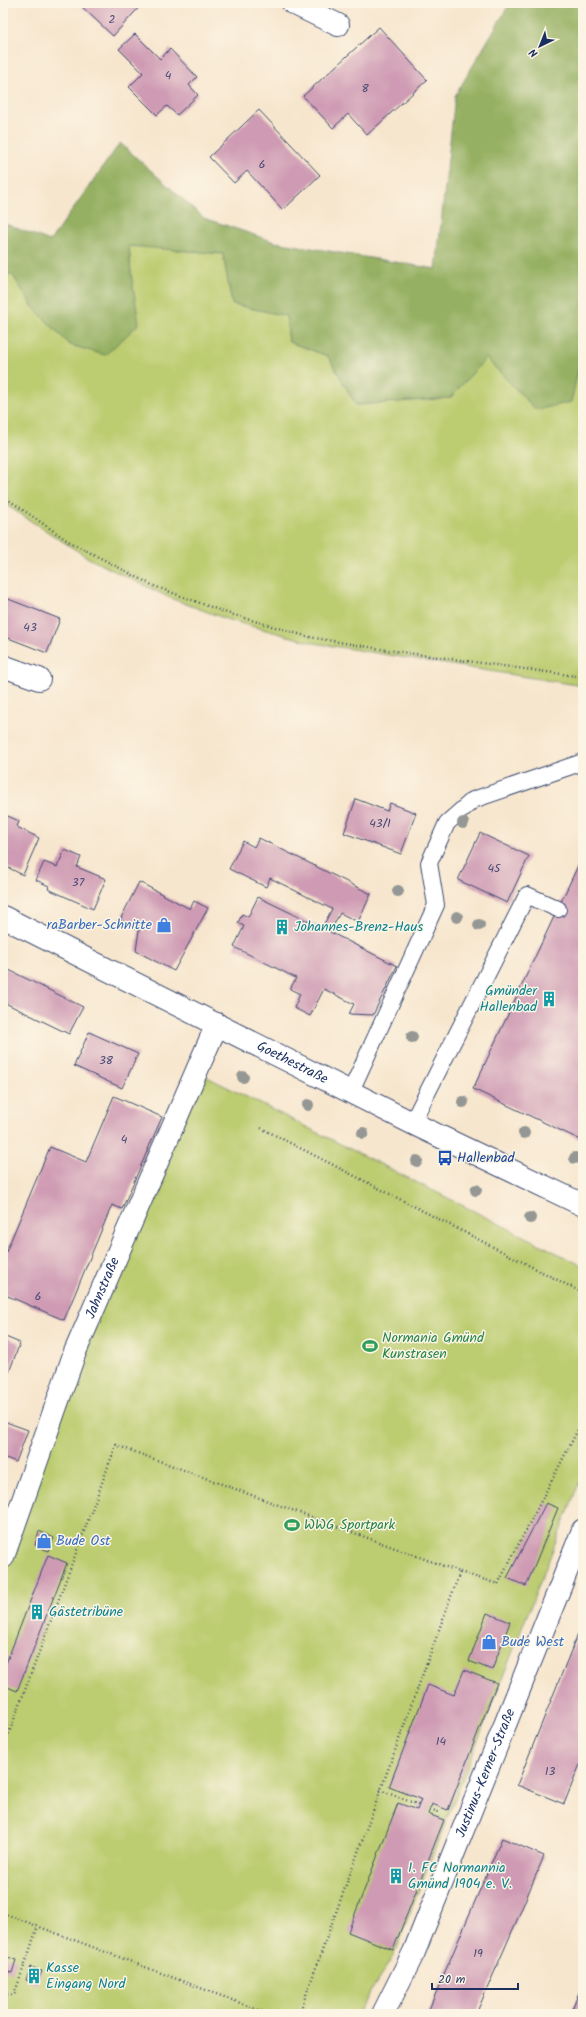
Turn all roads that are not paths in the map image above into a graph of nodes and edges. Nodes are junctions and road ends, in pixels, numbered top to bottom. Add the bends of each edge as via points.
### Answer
1 (293, 3) edge
2 (338, 25) dead end
3 (3, 666) edge
4 (39, 679) dead end
5 (583, 762) edge
6 (558, 909) dead end
7 (3, 917) edge
8 (217, 1024) junction
9 (350, 1092) junction
10 (412, 1124) junction
11 (583, 1205) edge
12 (583, 1530) edge
13 (3, 1557) edge
14 (383, 2014) edge

1 - 2 street
3 - 4 street
5 - 9 lane via 474,800 447,823 429,863 436,906
6 - 10 lane via 528,895
7 - 8 street, Goethestraße
8 - 9 street, Goethestraße
8 - 13 street, Jahnstraße via 75,1352
9 - 10 street, Goethestraße
10 - 11 street, Goethestraße
12 - 14 street, Justinus-Kerner-Straße via 414,1952

